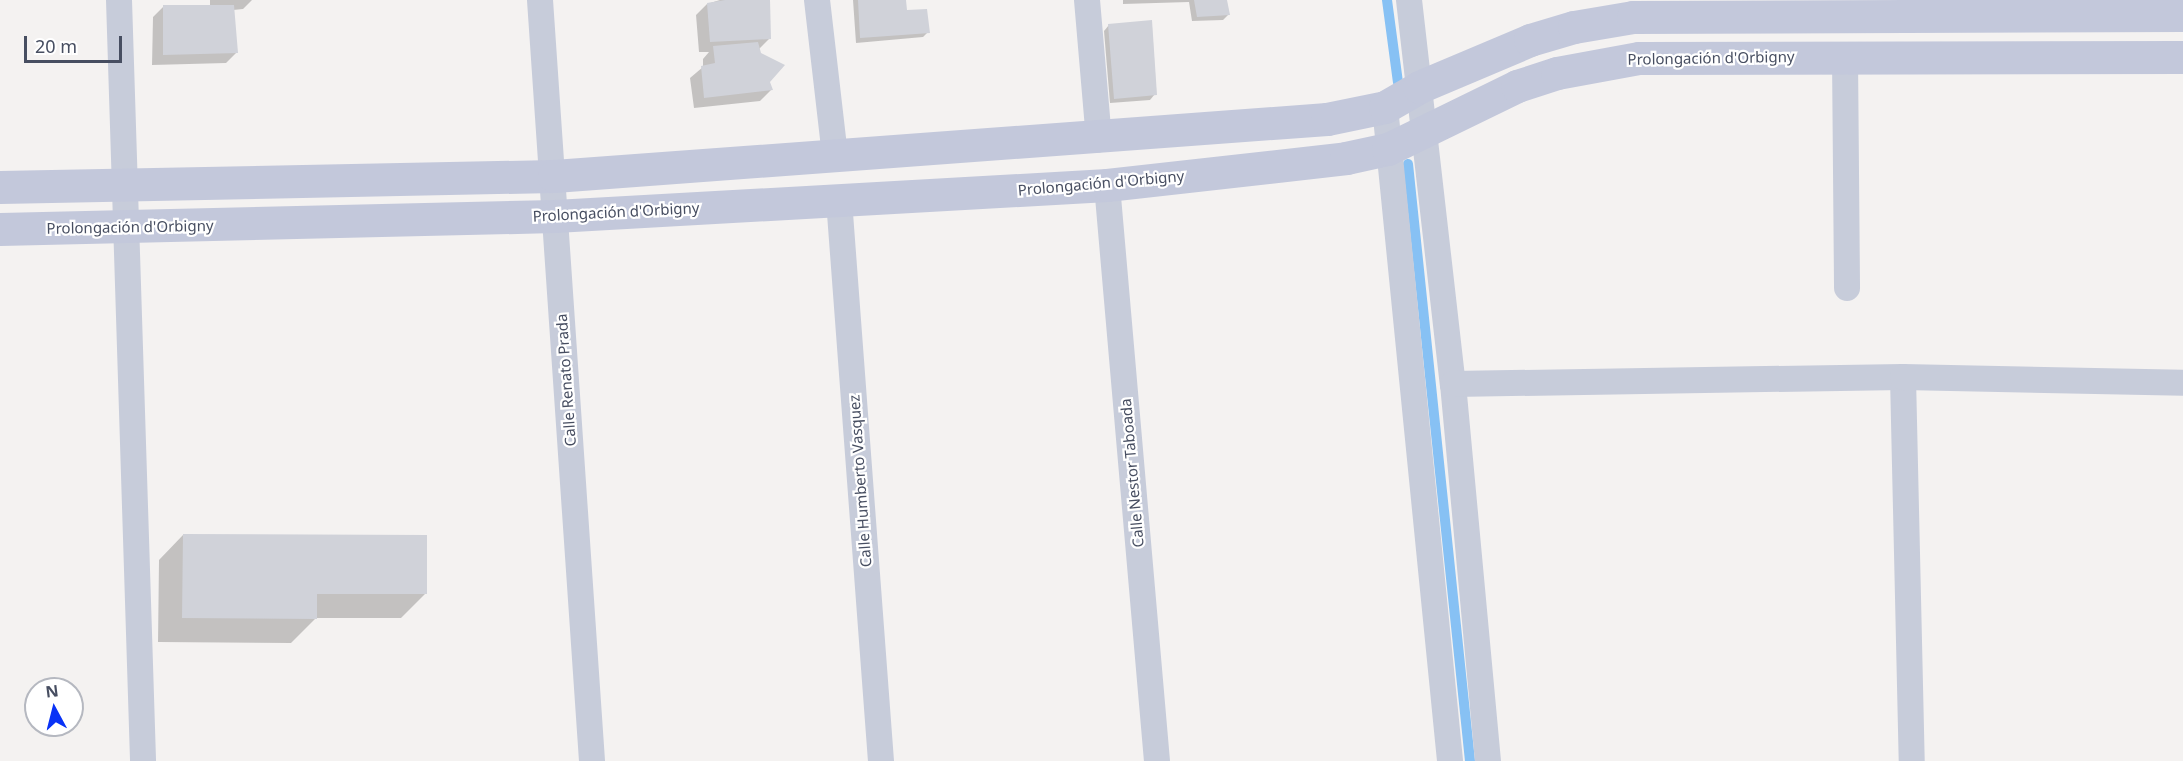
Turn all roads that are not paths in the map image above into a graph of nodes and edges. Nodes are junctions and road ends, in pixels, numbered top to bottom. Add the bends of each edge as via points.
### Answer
1 (119, 0) edge
2 (540, 0) edge
3 (816, 0) edge
4 (1087, 0) edge
5 (1409, 0) edge
6 (2183, 15) edge
7 (1845, 56) junction
8 (2183, 57) edge
9 (1419, 87) junction
10 (1385, 107) junction
11 (1423, 133) junction
12 (1099, 139) junction
13 (1388, 149) junction
14 (835, 156) junction
15 (554, 176) junction
16 (127, 185) junction
17 (1107, 185) junction
18 (0, 187) edge
19 (839, 200) junction
20 (555, 216) junction
21 (129, 228) junction
22 (0, 229) edge
23 (1847, 288) dead end
24 (1903, 377) junction
25 (2183, 383) edge
26 (1453, 384) junction
27 (143, 761) edge
28 (592, 761) edge
29 (881, 761) edge
30 (1157, 761) edge
31 (1450, 761) edge
32 (1488, 761) edge
33 (1912, 761) edge

1 - 16 street
2 - 15 street, Calle Renato Prada
3 - 14 street
4 - 12 street
5 - 9 street
6 - 9 main road via 1633,17 1574,27 1530,40
7 - 8 main road, Prolongación d'Orbigny
7 - 11 main road, Prolongación d'Orbigny via 1639,58 1598,64 1517,86
7 - 23 street
9 - 10 main road
9 - 11 street
10 - 12 main road via 1327,119
10 - 13 street
11 - 13 main road, Prolongación d'Orbigny
11 - 26 street
12 - 14 main road
13 - 17 main road, Prolongación d'Orbigny via 1346,158
13 - 31 street
14 - 15 main road
15 - 16 main road
15 - 20 street, Calle Renato Prada
16 - 18 main road
16 - 21 street
17 - 19 main road, Prolongación d'Orbigny
17 - 30 street, Calle Nestor Taboada
19 - 20 main road, Prolongación d'Orbigny
19 - 29 street, Calle Humberto Vasquez
20 - 21 main road, Prolongación d'Orbigny
20 - 28 street, Calle Renato Prada
21 - 22 main road, Prolongación d'Orbigny
21 - 27 street
24 - 25 street
24 - 26 street
24 - 33 street
26 - 32 street

